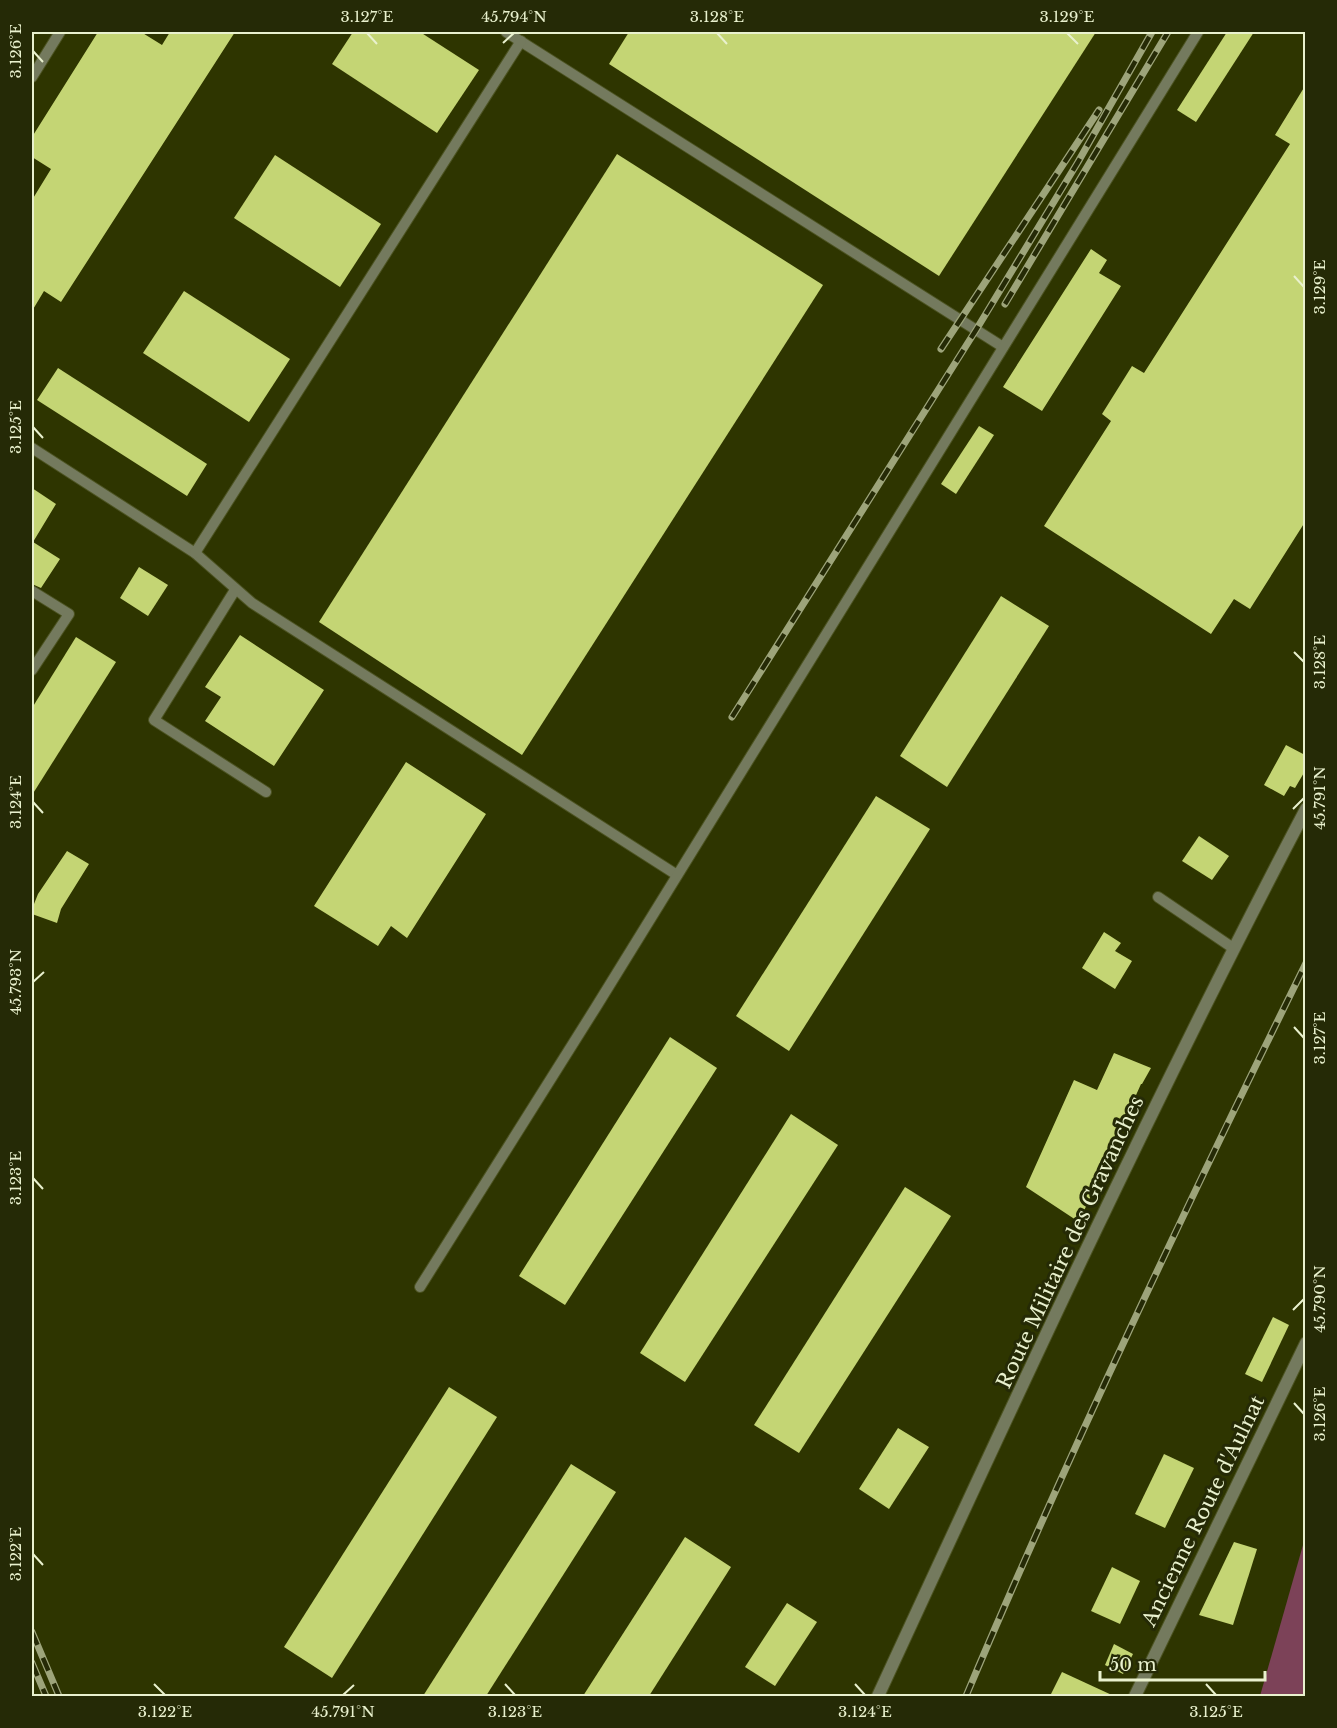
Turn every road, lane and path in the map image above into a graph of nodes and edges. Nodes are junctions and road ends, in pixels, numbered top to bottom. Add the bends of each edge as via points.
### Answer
1 (60, 32) edge
2 (506, 32) edge
3 (1198, 32) edge
4 (521, 41) junction
5 (32, 77) edge
6 (1003, 347) junction
7 (32, 448) edge
8 (195, 553) junction
9 (235, 590) junction
10 (32, 591) edge
11 (32, 670) edge
12 (266, 792) dead end
13 (1305, 809) edge
14 (677, 875) junction
15 (1158, 897) dead end
16 (1233, 948) junction
17 (420, 1287) dead end
18 (1305, 1343) edge
19 (878, 1696) edge
20 (1135, 1696) edge

1 - 5 lane
2 - 4 lane
3 - 6 lane
4 - 6 lane
4 - 8 lane
6 - 14 lane
7 - 8 lane
8 - 9 lane
9 - 12 lane via 153,720
9 - 14 lane
10 - 11 lane via 69,614
13 - 16 street, Route Militaire des Gravanches
14 - 17 lane
15 - 16 lane
16 - 19 street, Route Militaire des Gravanches
18 - 20 street, Ancienne Route d'Aulnat

